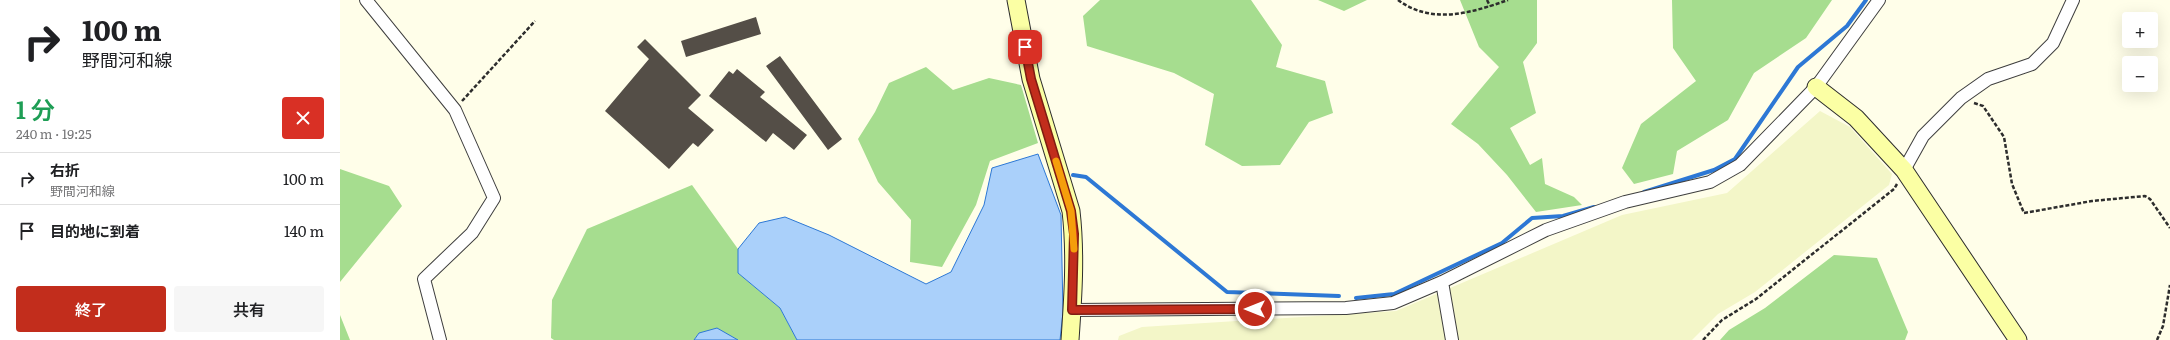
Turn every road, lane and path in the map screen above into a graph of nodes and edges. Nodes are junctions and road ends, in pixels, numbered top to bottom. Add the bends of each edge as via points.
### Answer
1 (366, 0) edge
2 (1016, 0) edge
3 (1398, 0) edge
4 (1487, 0) edge
5 (1508, 0) edge
6 (1879, 0) edge
7 (2073, 0) edge
8 (1490, 6) junction
9 (535, 21) dead end
10 (1816, 87) junction
11 (1961, 98) junction
12 (455, 110) junction
13 (1904, 170) junction
14 (2170, 228) edge
15 (1442, 282) junction
16 (2170, 285) edge
17 (1072, 310) junction
18 (440, 340) edge
19 (1070, 340) edge
20 (1452, 340) edge
21 (1703, 340) edge
22 (2018, 340) edge
23 (2157, 340) edge

1 - 12 street
2 - 17 main road via 1031,79 1071,211 1074,234
3 - 8 path via 1418,12 1442,15 1474,12
4 - 8 path
5 - 8 path
6 - 10 street
7 - 11 street via 2053,43 2032,64 1988,79
9 - 12 path
10 - 13 main road via 1856,118
10 - 15 street via 1740,165 1710,182 1625,202 1546,230
11 - 13 street via 1924,136
11 - 14 path via 1983,106 2004,137 2012,184 2024,213 2092,201 2145,196 2150,199
12 - 18 street via 494,198 472,233 424,279
13 - 21 path via 1894,189 1756,299 1722,320
13 - 22 main road
15 - 17 street via 1393,303 1346,308
15 - 20 street
16 - 23 path via 2163,326
17 - 19 main road

